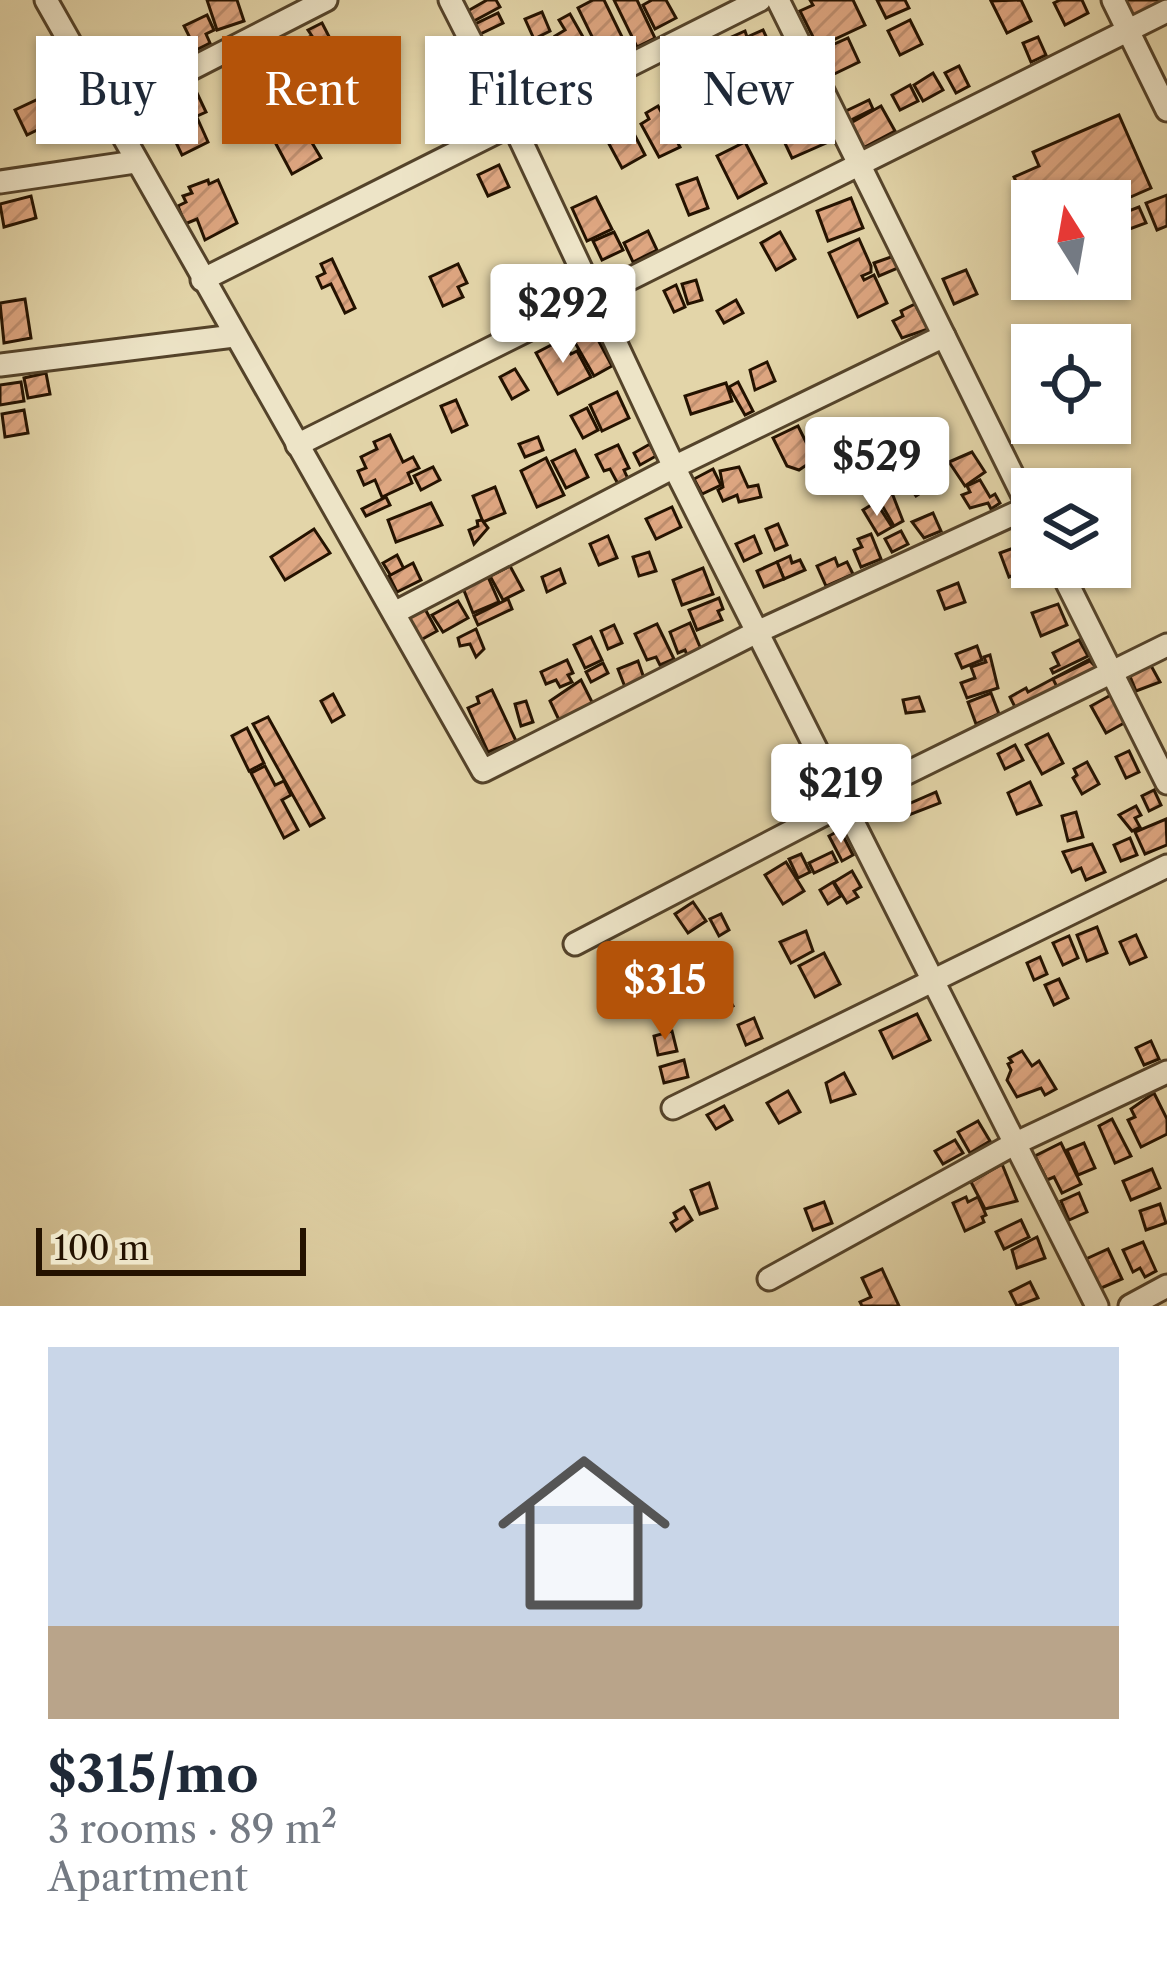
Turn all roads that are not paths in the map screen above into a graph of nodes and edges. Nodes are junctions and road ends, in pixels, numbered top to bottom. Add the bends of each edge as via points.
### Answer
1 (46, 0) edge
2 (326, 0) edge
3 (450, 0) edge
4 (760, 0) edge
5 (778, 0) edge
6 (1112, 0) edge
7 (1167, 11) edge
8 (1128, 30) junction
9 (66, 36) edge
10 (468, 36) edge
11 (636, 62) edge
12 (198, 65) edge
13 (1167, 110) edge
14 (125, 144) edge
15 (473, 144) edge
16 (522, 144) edge
17 (135, 162) junction
18 (859, 162) junction
19 (0, 182) edge
20 (202, 280) junction
21 (591, 296) junction
22 (944, 335) junction
23 (234, 336) junction
24 (0, 365) edge
25 (297, 445) junction
26 (674, 466) junction
27 (1011, 471) edge
28 (1011, 518) edge
29 (1068, 588) edge
30 (394, 613) junction
31 (757, 632) junction
32 (1167, 645) edge
33 (1111, 673) junction
34 (1167, 783) edge
35 (842, 805) junction
36 (1167, 866) edge
37 (574, 944) dead end
38 (933, 980) junction
39 (1167, 1072) edge
40 (674, 1108) dead end
41 (1014, 1144) junction
42 (769, 1279) dead end
43 (1167, 1286) edge
44 (1097, 1306) edge
45 (1130, 1306) edge

1 - 9 street
2 - 12 street
3 - 10 street
4 - 11 street
5 - 18 street
6 - 8 street
7 - 8 street
8 - 13 street
8 - 18 street
14 - 17 street
15 - 20 street
16 - 21 street
17 - 19 street
17 - 20 street
18 - 21 street
18 - 22 street
20 - 23 street
21 - 25 street
21 - 26 street
22 - 26 street
22 - 27 street
23 - 24 street
23 - 25 street
25 - 30 street
26 - 30 street
26 - 31 street
28 - 31 street
29 - 33 street
30 - 31 street via 482,772
31 - 35 street
32 - 33 street
33 - 34 street
33 - 35 street
35 - 37 street
35 - 38 street
36 - 38 street
38 - 40 street
38 - 41 street
39 - 41 street
41 - 42 street
41 - 44 street
43 - 45 street

